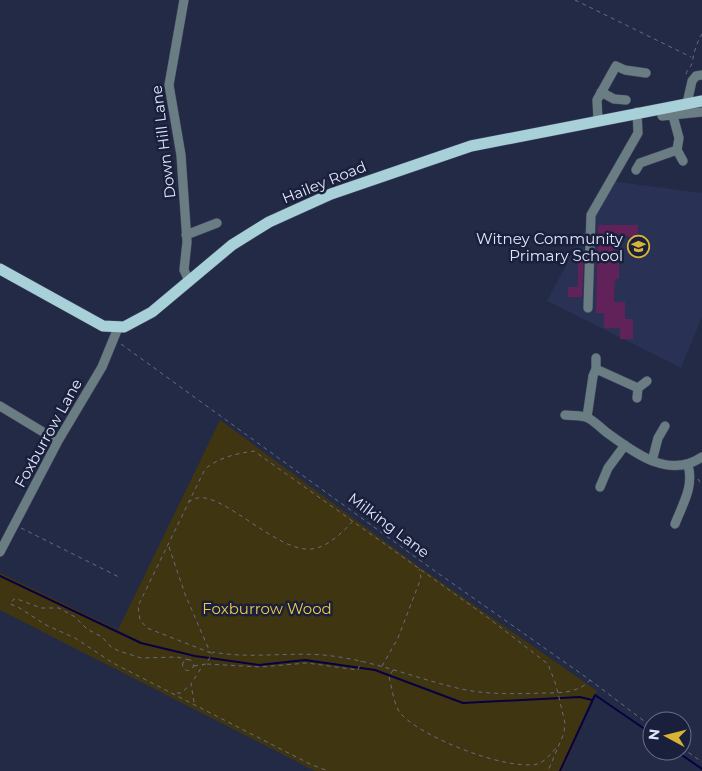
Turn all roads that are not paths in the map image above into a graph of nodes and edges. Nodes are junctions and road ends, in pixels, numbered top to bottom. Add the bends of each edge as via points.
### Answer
1 (184, 0) edge
2 (646, 73) dead end
3 (702, 75) edge
4 (601, 92) junction
5 (626, 100) dead end
6 (702, 101) edge
7 (688, 102) junction
8 (637, 112) junction
9 (702, 112) edge
10 (662, 116) dead end
11 (673, 116) junction
12 (598, 120) junction
13 (677, 150) junction
14 (683, 161) dead end
15 (636, 170) dead end
16 (217, 223) dead end
17 (186, 235) junction
18 (0, 269) edge
19 (189, 281) junction
20 (588, 308) dead end
21 (118, 328) junction
22 (596, 358) dead end
23 (596, 369) junction
24 (647, 381) dead end
25 (638, 388) junction
26 (637, 398) dead end
27 (0, 406) edge
28 (565, 415) dead end
29 (587, 417) junction
30 (665, 426) dead end
31 (58, 441) junction
32 (625, 445) junction
33 (702, 457) edge
34 (652, 461) junction
35 (688, 465) junction
36 (600, 487) dead end
37 (675, 524) dead end
38 (0, 552) edge

1 - 17 street, Down Hill Lane via 169,85 181,155
2 - 4 street via 616,66
3 - 7 street via 696,76 692,82
4 - 5 street via 614,99
4 - 12 street via 597,100
6 - 7 main road, Hailey Road
7 - 8 main road, Hailey Road
8 - 12 main road, Hailey Road
8 - 20 street via 638,133 591,215
9 - 11 street
10 - 11 street
11 - 13 street via 679,138
12 - 19 main road, Hailey Road via 471,146 331,194 269,222 232,245
13 - 14 street
13 - 15 street via 640,163
16 - 17 street
17 - 19 street, Down Hill Lane via 184,270
18 - 21 main road via 103,326
19 - 21 main road, Hailey Road via 142,319
21 - 31 street, Foxburrow Lane via 102,367
22 - 23 street
23 - 25 street
23 - 29 street
24 - 25 street
25 - 26 street
27 - 31 street
28 - 29 street
29 - 32 street
30 - 34 street
31 - 38 street, Foxburrow Lane
32 - 34 street
32 - 36 street via 608,468
33 - 35 street
34 - 35 street via 670,466
35 - 37 street via 689,492

